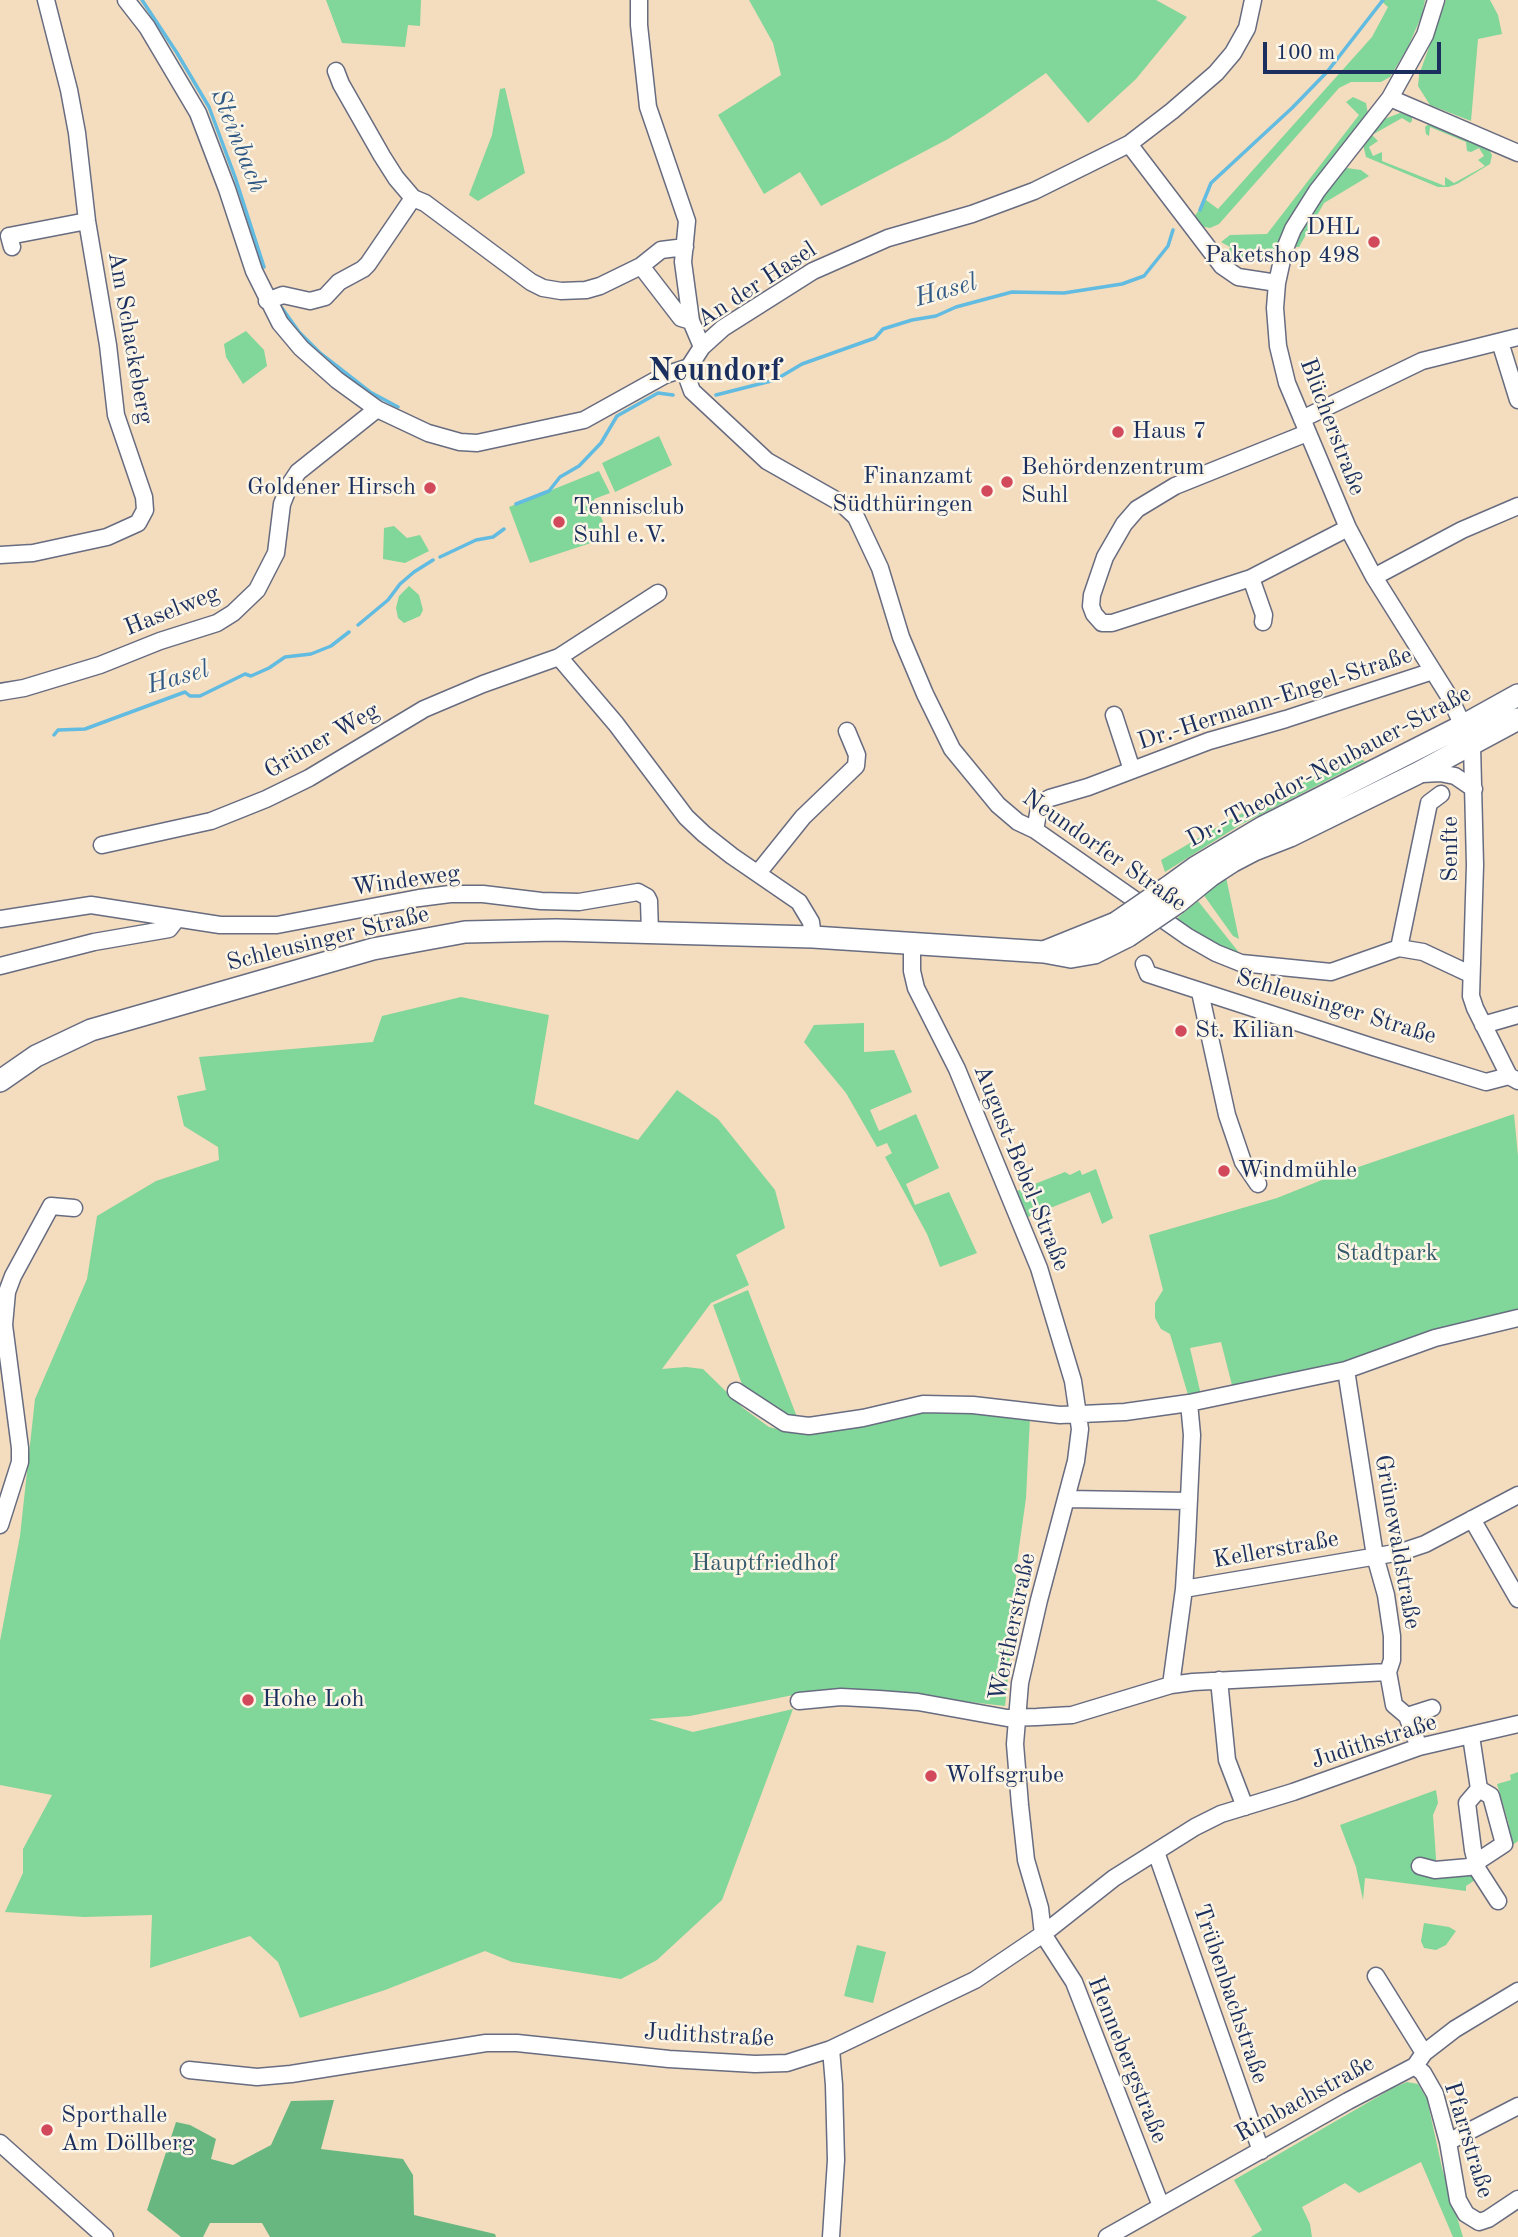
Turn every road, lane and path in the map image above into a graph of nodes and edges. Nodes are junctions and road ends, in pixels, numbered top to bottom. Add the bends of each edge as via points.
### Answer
1 (46, 0) edge
2 (126, 0) edge
3 (639, 0) edge
4 (1253, 0) edge
5 (1436, 0) edge
6 (336, 71) dead end
7 (1390, 98) junction
8 (1133, 149) junction
9 (1518, 153) edge
10 (413, 198) junction
11 (88, 222) junction
12 (7, 241) edge
13 (685, 247) junction
14 (641, 266) junction
15 (1277, 283) junction
16 (267, 301) junction
17 (691, 320) junction
18 (1518, 337) edge
19 (1500, 342) junction
20 (702, 347) junction
21 (689, 366) junction
22 (1518, 400) edge
23 (377, 409) junction
24 (1304, 426) junction
25 (1518, 506) edge
26 (1348, 528) junction
27 (0, 555) edge
28 (1374, 577) junction
29 (1251, 578) junction
30 (658, 593) dead end
31 (1263, 622) dead end
32 (559, 657) junction
33 (1433, 671) junction
34 (0, 692) edge
35 (1518, 695) edge
36 (1114, 715) dead end
37 (1518, 719) edge
38 (1464, 725) junction
39 (847, 731) dead end
40 (1472, 745) junction
41 (1132, 770) junction
42 (1416, 774) junction
43 (1474, 789) junction
44 (1441, 794) dead end
45 (1035, 830) junction
46 (102, 845) dead end
47 (758, 873) junction
48 (1173, 895) junction
49 (0, 919) edge
50 (176, 919) junction
51 (650, 933) junction
52 (813, 937) junction
53 (912, 943) junction
54 (1399, 948) junction
55 (1144, 964) dead end
56 (0, 966) edge
57 (1470, 974) junction
58 (1200, 992) junction
59 (1518, 1015) edge
60 (1483, 1025) junction
61 (1513, 1078) edge
62 (0, 1081) edge
63 (1258, 1184) dead end
64 (74, 1208) dead end
65 (1518, 1318) edge
66 (1346, 1370) junction
67 (736, 1391) dead end
68 (1189, 1403) junction
69 (1079, 1414) junction
70 (1518, 1494) edge
71 (1073, 1499) junction
72 (1189, 1501) junction
73 (1472, 1519) junction
74 (0, 1524) edge
75 (1375, 1556) junction
76 (1184, 1588) junction
77 (1518, 1599) edge
78 (1388, 1672) junction
79 (1219, 1680) junction
80 (1171, 1685) junction
81 (799, 1701) dead end
82 (1432, 1708) dead end
83 (1407, 1716) junction
84 (1016, 1718) junction
85 (1518, 1724) edge
86 (1471, 1736) junction
87 (1419, 1747) junction
88 (1479, 1789) junction
89 (1245, 1807) junction
90 (1156, 1852) junction
91 (1476, 1864) junction
92 (1420, 1867) dead end
93 (1498, 1901) dead end
94 (1044, 1934) junction
95 (1376, 1976) dead end
96 (1518, 1991) edge
97 (831, 2049) junction
98 (1419, 2059) junction
99 (189, 2070) dead end
100 (1518, 2106) edge
101 (1448, 2142) junction
102 (0, 2143) edge
103 (1261, 2151) junction
104 (1518, 2199) edge
105 (1161, 2206) junction
106 (104, 2237) edge
107 (831, 2237) edge
108 (1107, 2237) edge

1 - 11 street, Am Schackeberg via 74,116
2 - 16 street via 148,27 198,113
3 - 13 street via 648,107 687,221
4 - 8 street, An der Hasel via 1247,28 1233,53
5 - 7 street, Blücherstraße via 1425,34
6 - 10 street via 382,156
7 - 9 street
7 - 15 street, Blücherstraße via 1305,209 1284,251
8 - 15 street via 1222,267 1238,277
8 - 20 street, An der Hasel via 972,214 888,238 813,271 723,328
10 - 14 street via 543,288 586,290
10 - 16 street via 368,264 325,297 310,301 283,295
11 - 12 street, Am Schackeberg
11 - 27 street, Am Schackeberg via 116,415 145,510 138,523 107,537 33,554
13 - 14 street via 661,250
13 - 17 street
14 - 17 street via 681,318
15 - 24 street, Blücherstraße via 1278,346
16 - 23 street via 301,348
17 - 20 street
18 - 19 street
19 - 22 street
19 - 24 street via 1422,361
20 - 21 street, An der Hasel
21 - 23 street via 584,420 477,443 428,433
21 - 45 street, Neundorfer Straße via 692,391 767,461 841,503 856,517 880,568 901,637 952,749 998,806
23 - 34 street, Haselweg via 309,462 290,484 282,504 276,553 257,590 233,614 100,665
24 - 26 street, Blücherstraße
24 - 29 street via 1175,486 1137,509 1110,547 1091,606 1102,623 1112,623
25 - 28 street
26 - 28 street, Blücherstraße
26 - 29 street
28 - 33 street, Blücherstraße
29 - 31 street
30 - 32 street, Grüner Weg
32 - 46 street, Grüner Weg via 424,709 267,799 211,821
32 - 47 street via 686,817
33 - 38 street, Blücherstraße
33 - 41 street, Dr.-Hermann-Engel-Straße
35 - 38 main road, Dr.-Theodor-Neubauer-Straße
36 - 41 street, Dr.-Hermann-Engel-Straße
37 - 40 main road, Dr.-Theodor-Neubauer-Straße
38 - 40 street, Senfte
38 - 48 main road, Dr.-Theodor-Neubauer-Straße via 1215,854
39 - 47 street via 857,755 856,766 803,817
40 - 42 main road, Dr.-Theodor-Neubauer-Straße
40 - 43 street, Senfte
41 - 45 street, Dr.-Hermann-Engel-Straße via 1040,803
42 - 43 street, Dr.-Theodor-Neubauer-Straße via 1455,775
42 - 48 main road, Dr.-Theodor-Neubauer-Straße via 1254,850
43 - 57 street, Senfte
44 - 54 street via 1429,803
45 - 54 street, Neundorfer Straße via 1164,921 1241,963 1331,972
47 - 52 street via 799,902 811,922
48 - 53 main road, bridge via 1122,929 1044,952
49 - 50 street, Windeweg via 91,905
50 - 51 street, Windeweg via 277,925 450,894 579,902 638,892 649,901
50 - 56 street via 169,929
51 - 52 main road, Schleusinger Straße
51 - 62 main road, Schleusinger Straße via 465,932 373,949 92,1030 36,1056
52 - 53 main road, Schleusinger Straße
53 - 69 street, August-Bebel-Straße via 916,988 957,1069 1039,1268
54 - 57 street via 1423,952
55 - 58 street, Schleusinger Straße via 1148,974
57 - 60 street, Senfte via 1471,996
58 - 61 street, Schleusinger Straße via 1486,1082
58 - 63 street via 1227,1115 1242,1162
59 - 60 street
60 - 61 street, Senfte
64 - 74 street via 51,1206 7,1293 4,1325 20,1462
65 - 66 street via 1435,1338
66 - 68 street
66 - 75 street, Grünewaldstraße
67 - 69 street via 785,1423 809,1426 923,1404
68 - 69 street
68 - 72 street
69 - 71 street, Wertherstraße
70 - 73 street, Kellerstraße
71 - 72 street
71 - 84 street, Wertherstraße via 1031,1632
72 - 76 street
73 - 75 street, Kellerstraße via 1425,1544
73 - 77 street
75 - 76 street, Kellerstraße
75 - 78 street, Grünewaldstraße via 1392,1636
76 - 80 street
78 - 79 street
78 - 83 street, Grünewaldstraße via 1394,1705
79 - 80 street
79 - 89 street via 1227,1760
80 - 84 street via 1072,1714
81 - 84 street via 879,1699
82 - 83 street
83 - 87 street, Grünewaldstraße
84 - 94 street, Wertherstraße via 1016,1770 1026,1860
85 - 86 street, Judithstraße
86 - 87 street, Judithstraße
86 - 88 street
87 - 89 street, Judithstraße
88 - 91 street via 1467,1803
88 - 91 street via 1491,1796 1504,1844
89 - 90 street, Judithstraße via 1195,1827
90 - 94 street, Judithstraße via 1114,1878
90 - 103 street, Trübenbachstraße
91 - 92 street via 1435,1870
91 - 93 street
94 - 97 street, Judithstraße via 975,1980
94 - 105 street, Hennebergstraße via 1074,1982
95 - 98 street, Pfarrstraße
96 - 98 street, Rimbachstraße via 1478,2013
97 - 99 street, Judithstraße via 788,2063 755,2064 486,2043 291,2074 257,2077
97 - 107 street via 836,2160
98 - 101 street, Pfarrstraße via 1435,2094
98 - 103 street, Rimbachstraße
100 - 101 street
101 - 104 street, Pfarrstraße via 1458,2200 1466,2214 1479,2222
102 - 106 street
103 - 105 street, Rimbachstraße
105 - 108 street, Rimbachstraße

